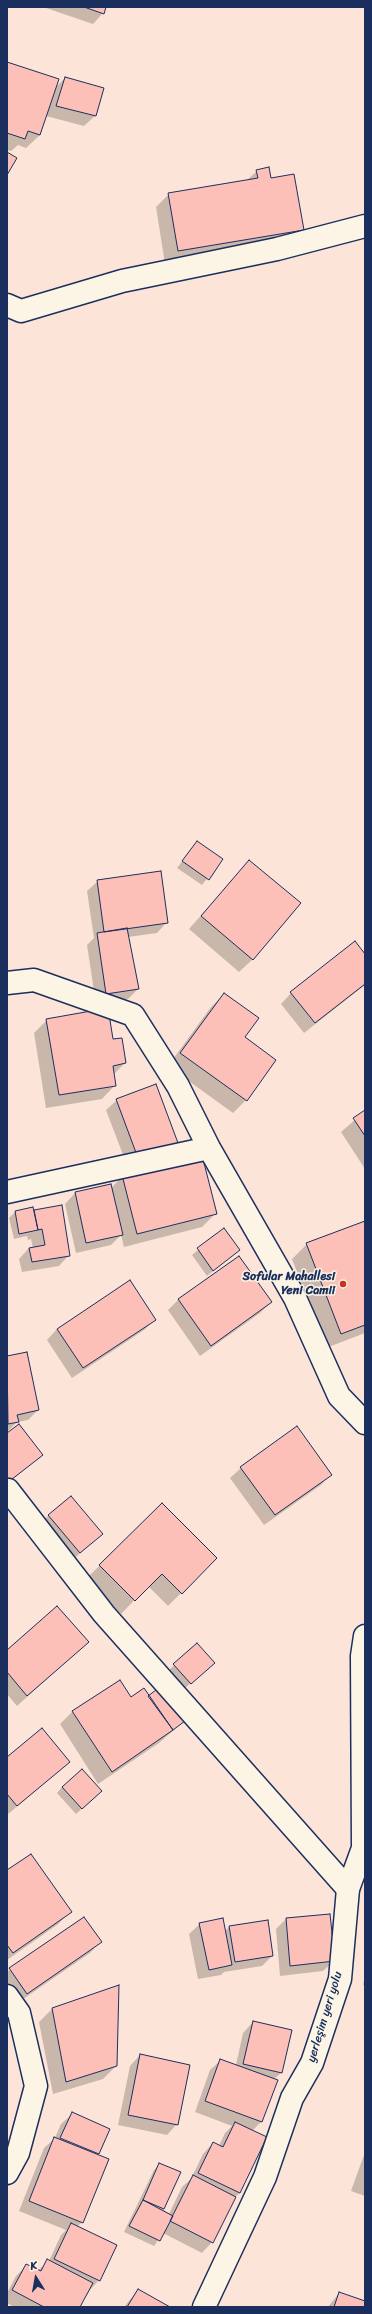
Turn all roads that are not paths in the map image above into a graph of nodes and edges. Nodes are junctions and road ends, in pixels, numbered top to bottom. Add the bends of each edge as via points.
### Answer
1 (365, 226) edge
2 (7, 305) edge
3 (7, 983) edge
4 (209, 1148) junction
5 (7, 1192) edge
6 (365, 1423) edge
7 (8, 1490) edge
8 (365, 1636) edge
9 (348, 1890) junction
10 (7, 1996) edge
11 (7, 2173) edge
12 (204, 2307) edge

1 - 2 street via 277,249 122,281 21,311
3 - 4 street via 34,980 133,1015 178,1086
4 - 5 street
4 - 6 street via 295,1298 339,1396
7 - 9 street via 104,1614
8 - 9 street, yerleşim yeri yolu via 362,1656 363,1848
9 - 12 street, yerleşim yeri yolu via 340,1979 312,2063 292,2098 265,2178
10 - 11 street via 19,2013 36,2086 18,2153

